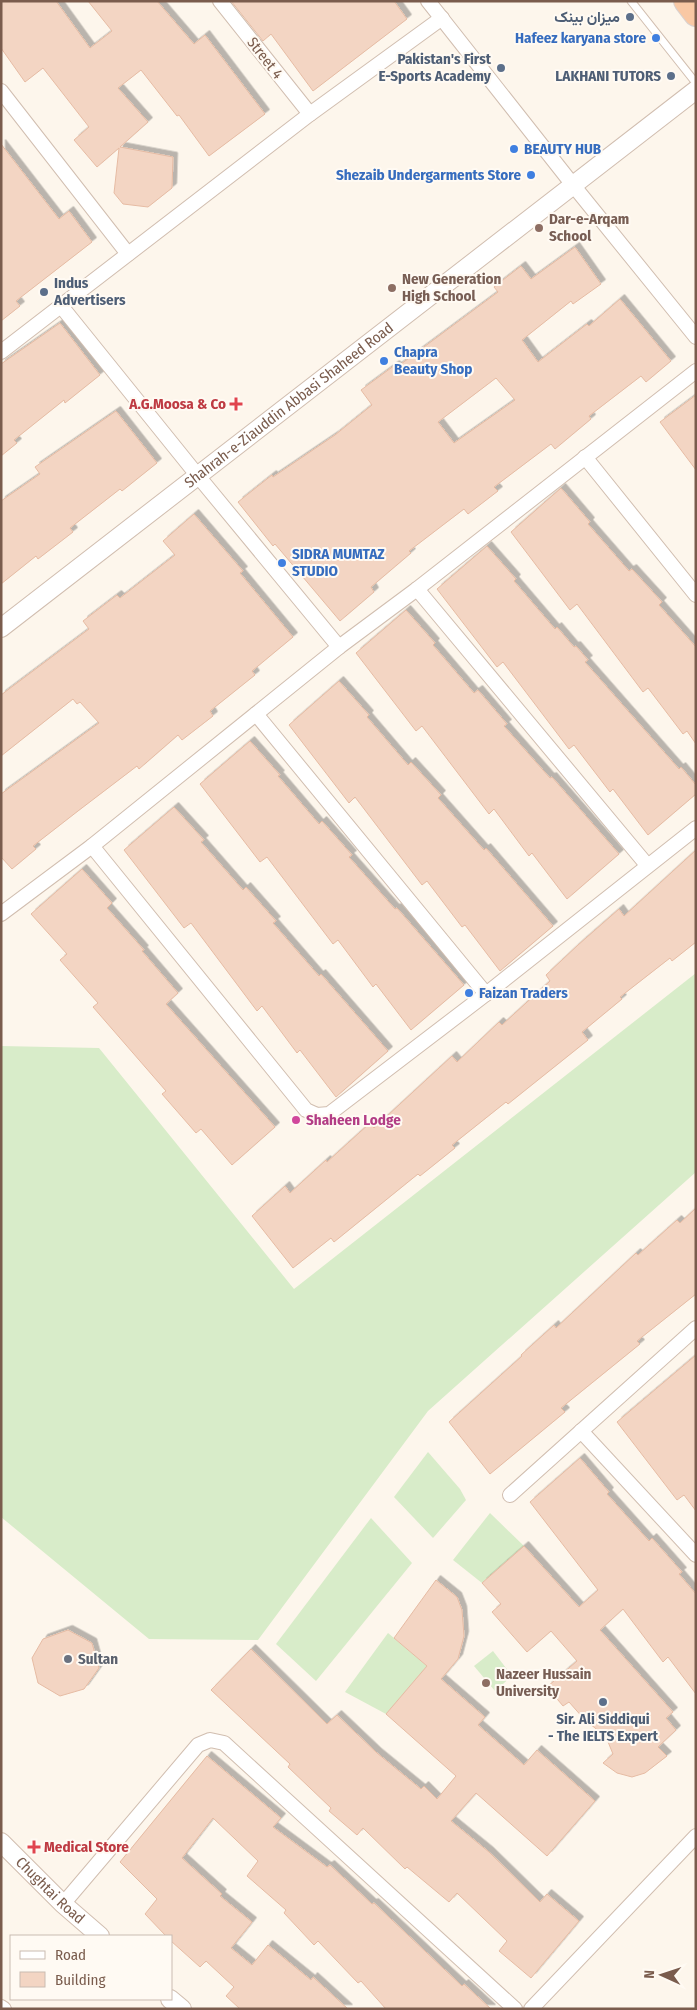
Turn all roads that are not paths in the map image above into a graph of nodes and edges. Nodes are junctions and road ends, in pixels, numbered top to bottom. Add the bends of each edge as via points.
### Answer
1 (220, 1) edge
2 (428, 1) edge
3 (631, 1) edge
4 (686, 1) edge
5 (696, 14) edge
6 (442, 18) junction
7 (696, 83) edge
8 (696, 90) edge
9 (1, 91) edge
10 (310, 114) junction
11 (573, 185) junction
12 (128, 254) junction
13 (61, 306) junction
14 (696, 337) edge
15 (1, 352) edge
16 (696, 371) edge
17 (585, 457) junction
18 (198, 476) junction
19 (417, 589) junction
20 (696, 595) edge
21 (1, 628) edge
22 (339, 647) junction
23 (256, 714) junction
24 (696, 828) edge
25 (92, 846) junction
26 (647, 865) junction
27 (1, 914) edge
28 (486, 994) junction
29 (696, 1328) edge
30 (580, 1431) junction
31 (510, 1495) dead end
32 (696, 1555) edge
33 (696, 1836) edge
34 (1, 1842) edge
35 (63, 1904) junction
36 (99, 1935) edge
37 (171, 2000) edge
38 (182, 2009) edge
39 (515, 2009) edge
40 (531, 2009) edge

1 - 10 street, Street 4
2 - 6 street
3 - 7 lane
4 - 5 highway
6 - 10 street
6 - 11 street
8 - 11 street, Shahrah-e-Ziauddin Abbasi Shaheed Road
9 - 12 street
10 - 12 street
11 - 14 street
11 - 18 street, Shahrah-e-Ziauddin Abbasi Shaheed Road
12 - 13 street
13 - 15 street
13 - 18 street
16 - 17 street
17 - 19 street
17 - 20 street
18 - 21 street, Shahrah-e-Ziauddin Abbasi Shaheed Road
18 - 22 street
19 - 22 street
19 - 26 street
22 - 23 street
23 - 25 street
23 - 28 street
24 - 26 street
25 - 27 street
25 - 28 street via 306,1110 317,1115 329,1114
26 - 28 street
29 - 30 street
30 - 31 street
30 - 32 street
33 - 40 street
34 - 35 street, Chughtai Road
35 - 36 street, Chughtai Road
35 - 39 street via 198,1745 210,1740 224,1743
37 - 38 street

